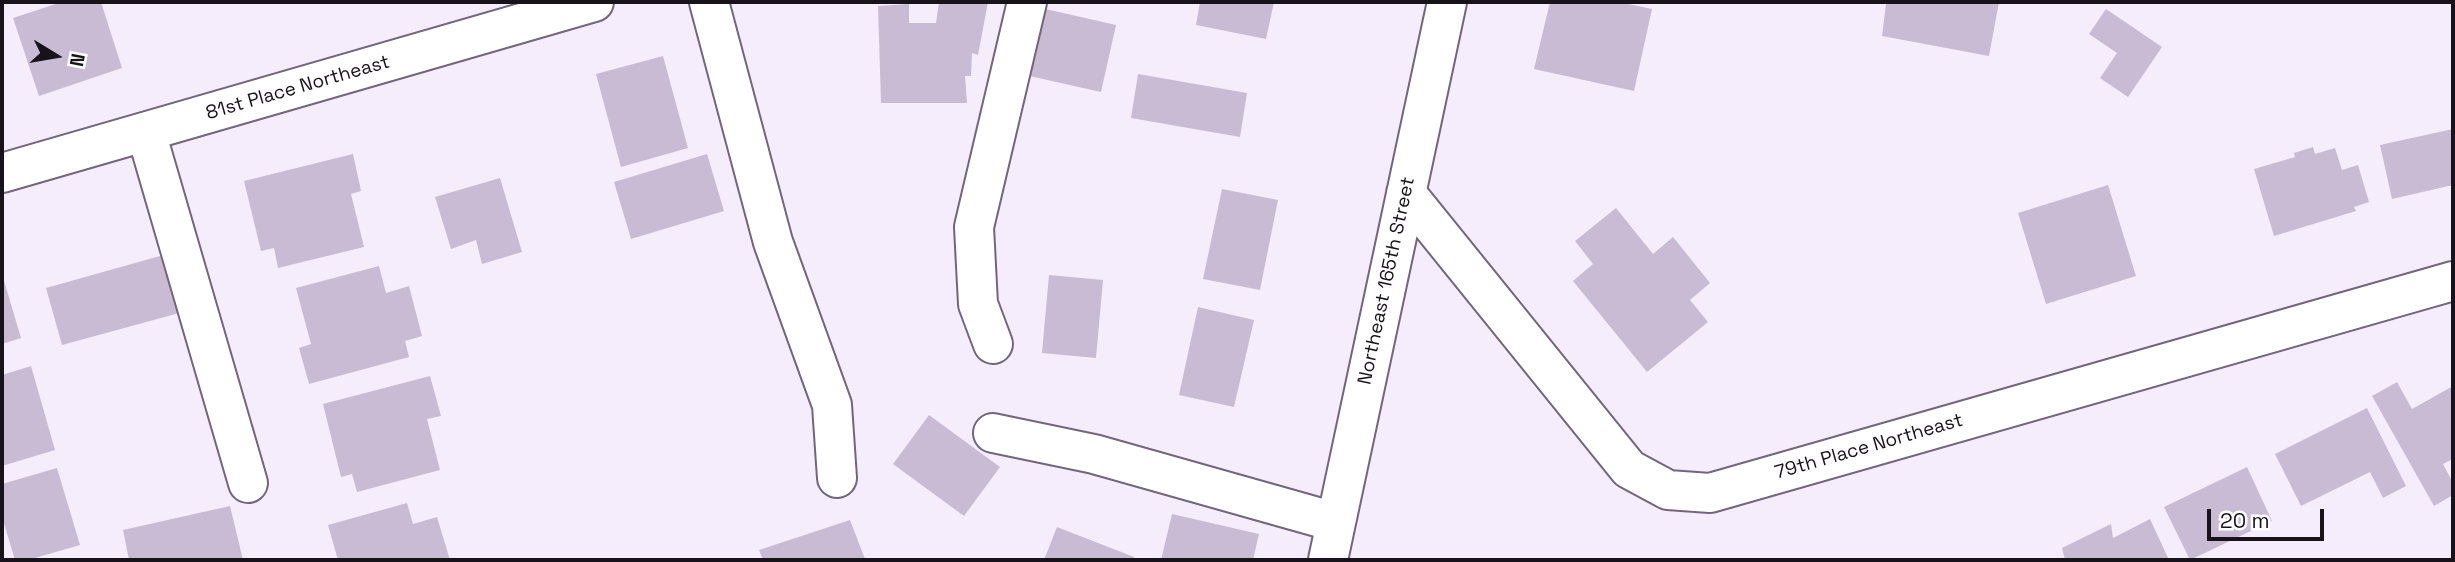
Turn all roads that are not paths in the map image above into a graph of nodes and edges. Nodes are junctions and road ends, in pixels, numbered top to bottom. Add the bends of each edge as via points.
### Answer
1 (594, 2) edge
2 (709, 2) edge
3 (1027, 2) edge
4 (1447, 2) edge
5 (146, 132) junction
6 (2, 173) edge
7 (1406, 193) junction
8 (2453, 281) edge
9 (993, 344) dead end
10 (993, 433) dead end
11 (837, 478) dead end
12 (248, 482) dead end
13 (1335, 522) junction
14 (1328, 560) edge

1 - 5 street, 81st Place Northeast
2 - 11 street via 773,242 832,405
3 - 9 street via 974,227 978,304
4 - 7 street, Northeast 165th Street
5 - 6 street, 81st Place Northeast
5 - 12 street
7 - 8 street, 79th Place Northeast via 1629,469 1668,490 1710,493
7 - 13 street, Northeast 165th Street
10 - 13 street via 1094,454
13 - 14 street, Northeast 165th Street

